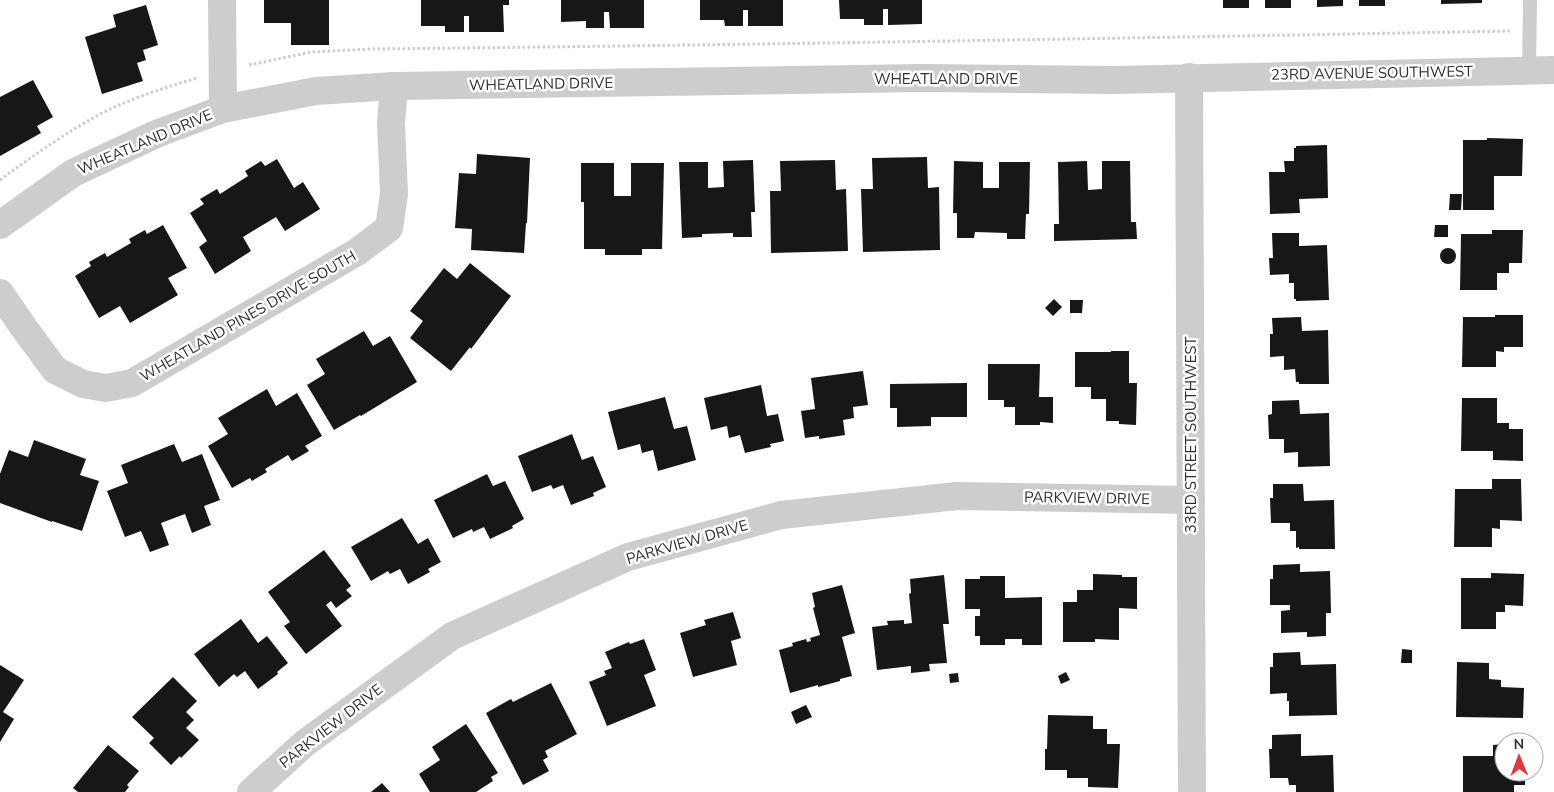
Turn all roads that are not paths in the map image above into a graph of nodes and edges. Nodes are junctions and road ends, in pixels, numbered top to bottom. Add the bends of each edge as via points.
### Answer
1 (222, 0) edge
2 (1530, 0) edge
3 (1542, 70) edge
4 (1189, 77) junction
5 (1115, 80) joint
6 (394, 86) junction
7 (223, 108) junction
8 (0, 225) edge
9 (0, 293) edge
10 (1191, 500) junction
11 (251, 792) edge
12 (1192, 792) edge

1 - 7 street
2 - 3 lane
3 - 4 street, 23RD AVENUE SOUTHWEST
4 - 5 street, 23RD AVENUE SOUTHWEST
4 - 10 street, 33RD STREET SOUTHWEST
5 - 6 street, WHEATLAND DRIVE via 922,78
6 - 7 street, WHEATLAND DRIVE via 316,91
6 - 9 street, WHEATLAND PINES DRIVE SOUTH via 391,123 394,194 390,228 357,252 132,383 106,388 83,384 55,370
7 - 8 street, WHEATLAND DRIVE via 156,134 73,173
10 - 11 street, PARKVIEW DRIVE via 947,498 781,515 628,558 452,636 305,743
10 - 12 street, 33RD STREET SOUTHWEST

